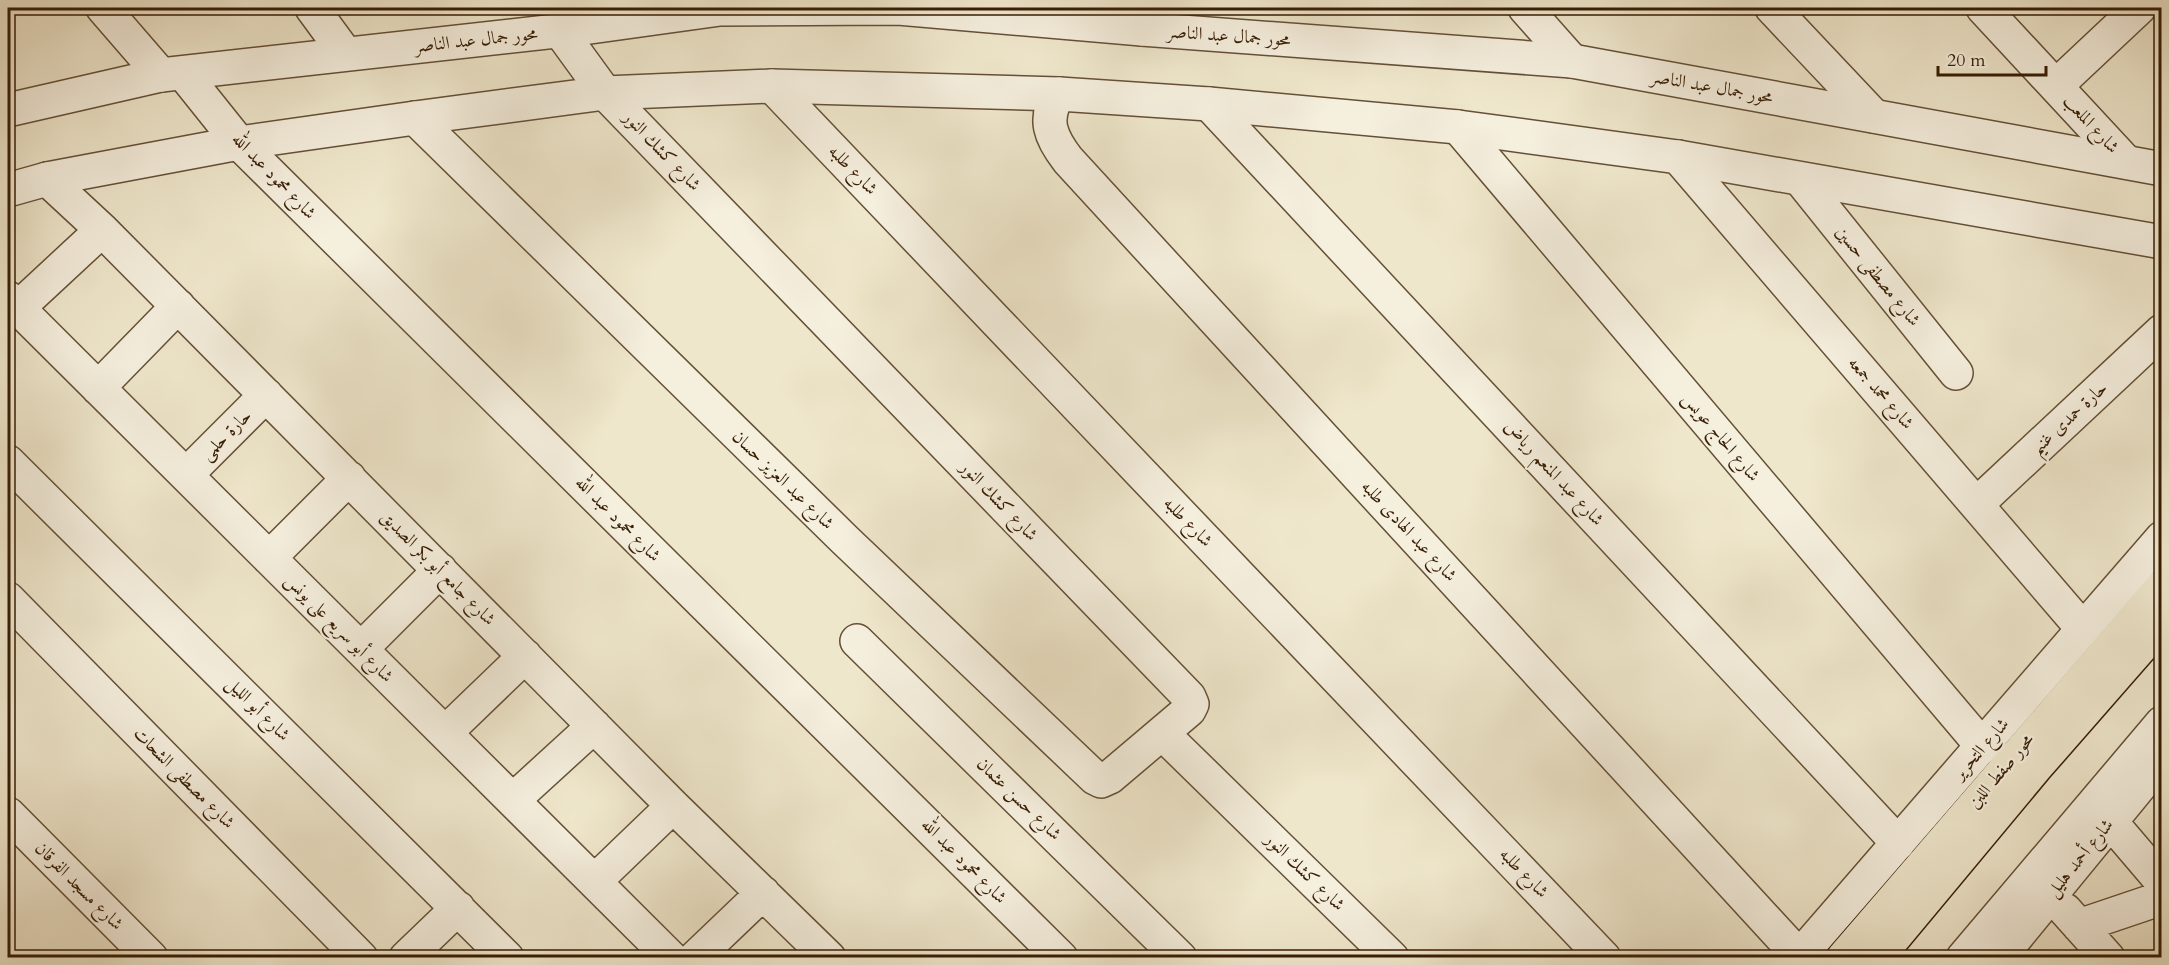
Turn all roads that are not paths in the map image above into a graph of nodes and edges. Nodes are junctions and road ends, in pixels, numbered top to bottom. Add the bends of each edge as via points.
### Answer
1 (103, 8) edge
2 (312, 8) edge
3 (719, 8) edge
4 (898, 8) edge
5 (1525, 8) edge
6 (1772, 8) edge
7 (1983, 8) edge
8 (2139, 8) edge
9 (976, 11) edge
10 (1152, 18) edge
11 (570, 22) edge
12 (345, 53) junction
13 (1572, 61) junction
14 (172, 74) junction
15 (772, 86) junction
16 (2056, 86) junction
17 (605, 93) junction
18 (1059, 94) junction
19 (1209, 104) junction
20 (8, 110) edge
21 (1874, 116) junction
22 (415, 118) junction
23 (1458, 127) junction
24 (239, 143) junction
25 (1678, 157) junction
26 (2126, 162) junction
27 (2162, 169) edge
28 (47, 179) junction
29 (1800, 179) junction
30 (8, 189) edge
31 (102, 230) junction
32 (2162, 242) edge
33 (13, 303) edge
34 (178, 306) junction
35 (2162, 331) edge
36 (1956, 373) dead end
37 (98, 388) junction
38 (266, 395) junction
39 (8, 462) edge
40 (186, 475) junction
41 (349, 478) junction
42 (1977, 504) junction
43 (2162, 538) edge
44 (269, 558) junction
45 (440, 570) junction
46 (2162, 587) edge
47 (8, 599) edge
48 (2162, 623) edge
49 (2083, 629) junction
50 (857, 641) dead end
51 (361, 649) junction
52 (525, 656) junction
53 (2162, 723) edge
54 (594, 726) junction
55 (445, 733) junction
56 (1162, 733) junction
57 (1983, 747) junction
58 (2162, 759) edge
59 (513, 800) junction
60 (674, 806) junction
61 (8, 814) edge
62 (2101, 814) junction
63 (1898, 843) junction
64 (595, 882) junction
65 (2162, 882) edge
66 (763, 893) junction
67 (2050, 894) junction
68 (2162, 898) edge
69 (458, 908) junction
70 (2079, 926) junction
71 (151, 957) edge
72 (361, 957) edge
73 (406, 957) edge
74 (507, 957) edge
75 (671, 957) edge
76 (695, 957) edge
77 (829, 957) edge
78 (1061, 957) edge
79 (1180, 957) edge
80 (1392, 957) edge
81 (1604, 957) edge
82 (1798, 957) edge
83 (1844, 957) edge
84 (1877, 957) edge
85 (1964, 957) edge
86 (1999, 957) edge
87 (2108, 957) edge

1 - 14 street, شارع محمود عبد الله
2 - 12 street
3 - 4 street, محور جمال عبد الناصر
3 - 11 street, محور جمال عبد الناصر
4 - 9 street, محور جمال عبد الناصر
5 - 13 street
6 - 21 street
7 - 16 street, شارع الملعب
8 - 16 street
9 - 10 street, محور جمال عبد الناصر
10 - 13 street, محور جمال عبد الناصر
11 - 12 street, محور جمال عبد الناصر
11 - 17 street, شارع كشك النور
12 - 14 street, محور جمال عبد الناصر
13 - 21 street, محور جمال عبد الناصر
14 - 20 street, محور جمال عبد الناصر
14 - 24 street, شارع محمود عبد الله
15 - 17 street
15 - 18 street
15 - 81 street, شارع طلبه
16 - 26 street, شارع الملعب
17 - 22 street
17 - 56 street, شارع كشك النور via 1189,697 1189,710
18 - 19 street
18 - 82 street, شارع عبد الهادى طلبه via 1050,107 1050,126 1056,145 1068,160
19 - 23 street
19 - 63 street, شارع عبد المنعم رياض
21 - 26 street, محور جمال عبد الناصر
22 - 24 street
22 - 56 street, شارع عبد العزيز حسان via 845,540 1095,778 1101,781 1110,777
23 - 25 street
23 - 57 street, شارع الحاج عويس
24 - 28 street
24 - 78 street, شارع محمود عبد الله
25 - 29 street
25 - 42 street, شارع محمد جمعه
26 - 27 street, محور جمال عبد الناصر
28 - 30 street
28 - 31 street, شارع جامع أبو بكر الصديق
29 - 32 street
29 - 36 street, شارع مصطفى حسين
31 - 33 street
31 - 34 street, شارع جامع أبو بكر الصديق
33 - 37 street, شارع أبو سريع على يونس
34 - 37 street
34 - 38 street, شارع جامع أبو بكر الصديق
35 - 42 street, حارة حمدى غنيم
37 - 40 street, شارع أبو سريع على يونس
38 - 40 street, حارة حلمى
38 - 41 street, شارع جامع أبو بكر الصديق
39 - 69 street, شارع أبو الليل
40 - 44 street, شارع أبو سريع على يونس
41 - 44 street
41 - 45 street, شارع جامع أبو بكر الصديق
42 - 49 street, شارع محمد جمعه
43 - 49 street, شارع التحرير
44 - 51 street, شارع أبو سريع على يونس
45 - 51 street
45 - 52 street, شارع جامع أبو بكر الصديق
46 - 83 main road, محور صفط اللبن
47 - 72 street, شارع مصطفى الشحات
48 - 84 main road, محور صفط اللبن
49 - 57 street, شارع التحرير
50 - 79 street, شارع حسن عثمان
51 - 55 street, شارع أبو سريع على يونس
52 - 54 street, شارع جامع أبو بكر الصديق
52 - 55 street
53 - 62 street
54 - 59 street
54 - 60 street, شارع جامع أبو بكر الصديق
55 - 59 street, شارع أبو سريع على يونس
56 - 80 street, شارع كشك النور
57 - 63 street, شارع التحرير
58 - 62 street, شارع أحمد هليل
59 - 64 street, شارع أبو سريع على يونس
60 - 64 street
60 - 66 street, شارع جامع أبو بكر الصديق
61 - 71 street, شارع مسجد الفرقان
62 - 65 street
62 - 67 street, شارع أحمد هليل
62 - 85 street
63 - 82 street, شارع التحرير
64 - 75 street, شارع أبو سريع على يونس
66 - 76 street
66 - 77 street, شارع جامع أبو بكر الصديق
67 - 70 street
67 - 86 street, شارع أحمد هليل
68 - 70 street
69 - 73 street
69 - 74 street, شارع أبو الليل
70 - 87 street

